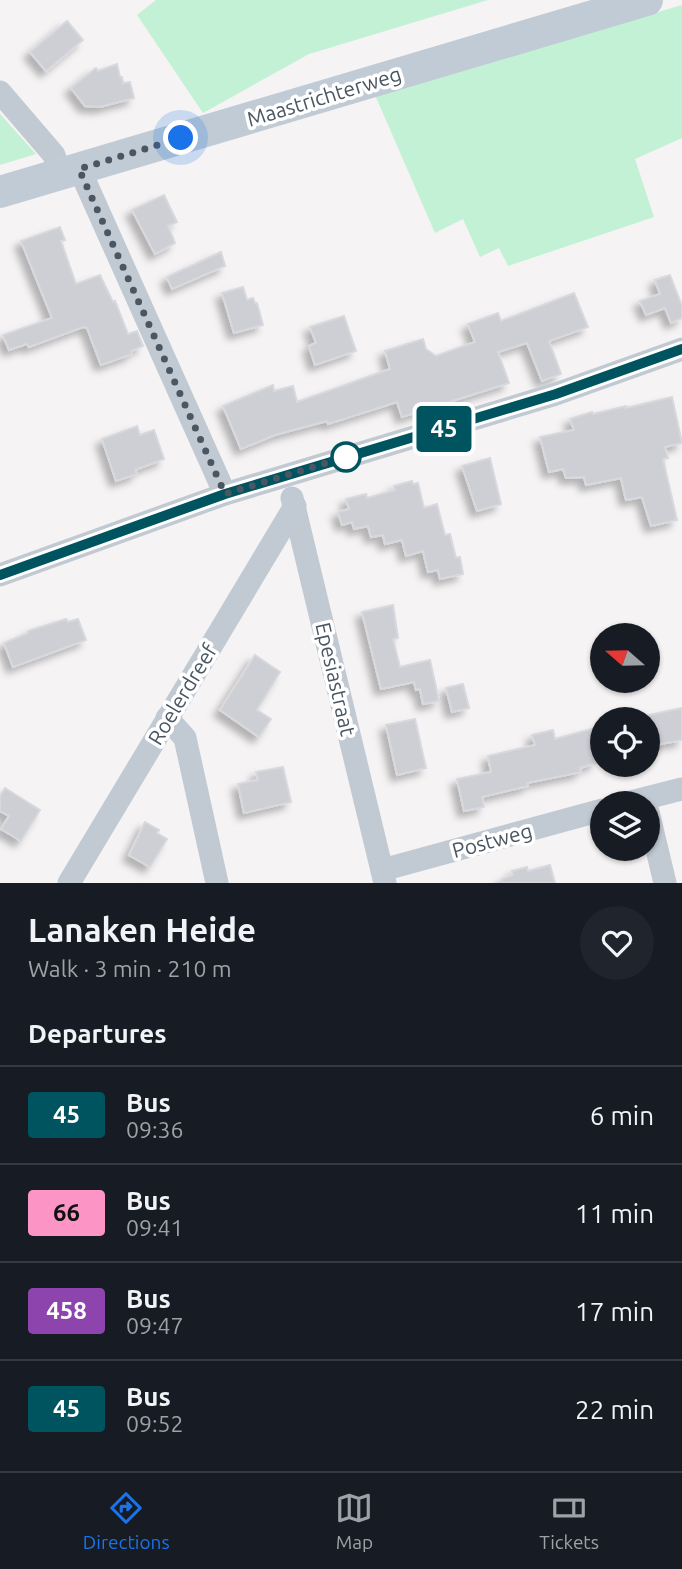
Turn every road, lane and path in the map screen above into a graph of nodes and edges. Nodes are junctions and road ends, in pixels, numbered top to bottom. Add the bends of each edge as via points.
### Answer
1 (647, 0) edge
2 (0, 92) edge
3 (70, 171) junction
4 (0, 192) edge
5 (682, 349) edge
6 (285, 475) junction
7 (225, 494) junction
8 (295, 506) junction
9 (0, 575) edge
10 (167, 718) junction
11 (682, 789) edge
12 (660, 797) edge
13 (590, 814) edge
14 (658, 861) edge
15 (383, 877) edge
16 (69, 883) edge
17 (217, 883) edge
18 (665, 883) edge

1 - 3 main road, Maastrichterweg
2 - 3 street
3 - 4 main road, Maastrichterweg
3 - 7 street
5 - 6 street via 556,394
6 - 7 street
6 - 8 street, Epesiastraat
7 - 9 street
8 - 10 street, Roelerdreef
8 - 15 street, Epesiastraat
10 - 16 street, Roelerdreef
10 - 17 street via 185,738
11 - 12 street
13 - 15 street, Postweg
14 - 18 street

